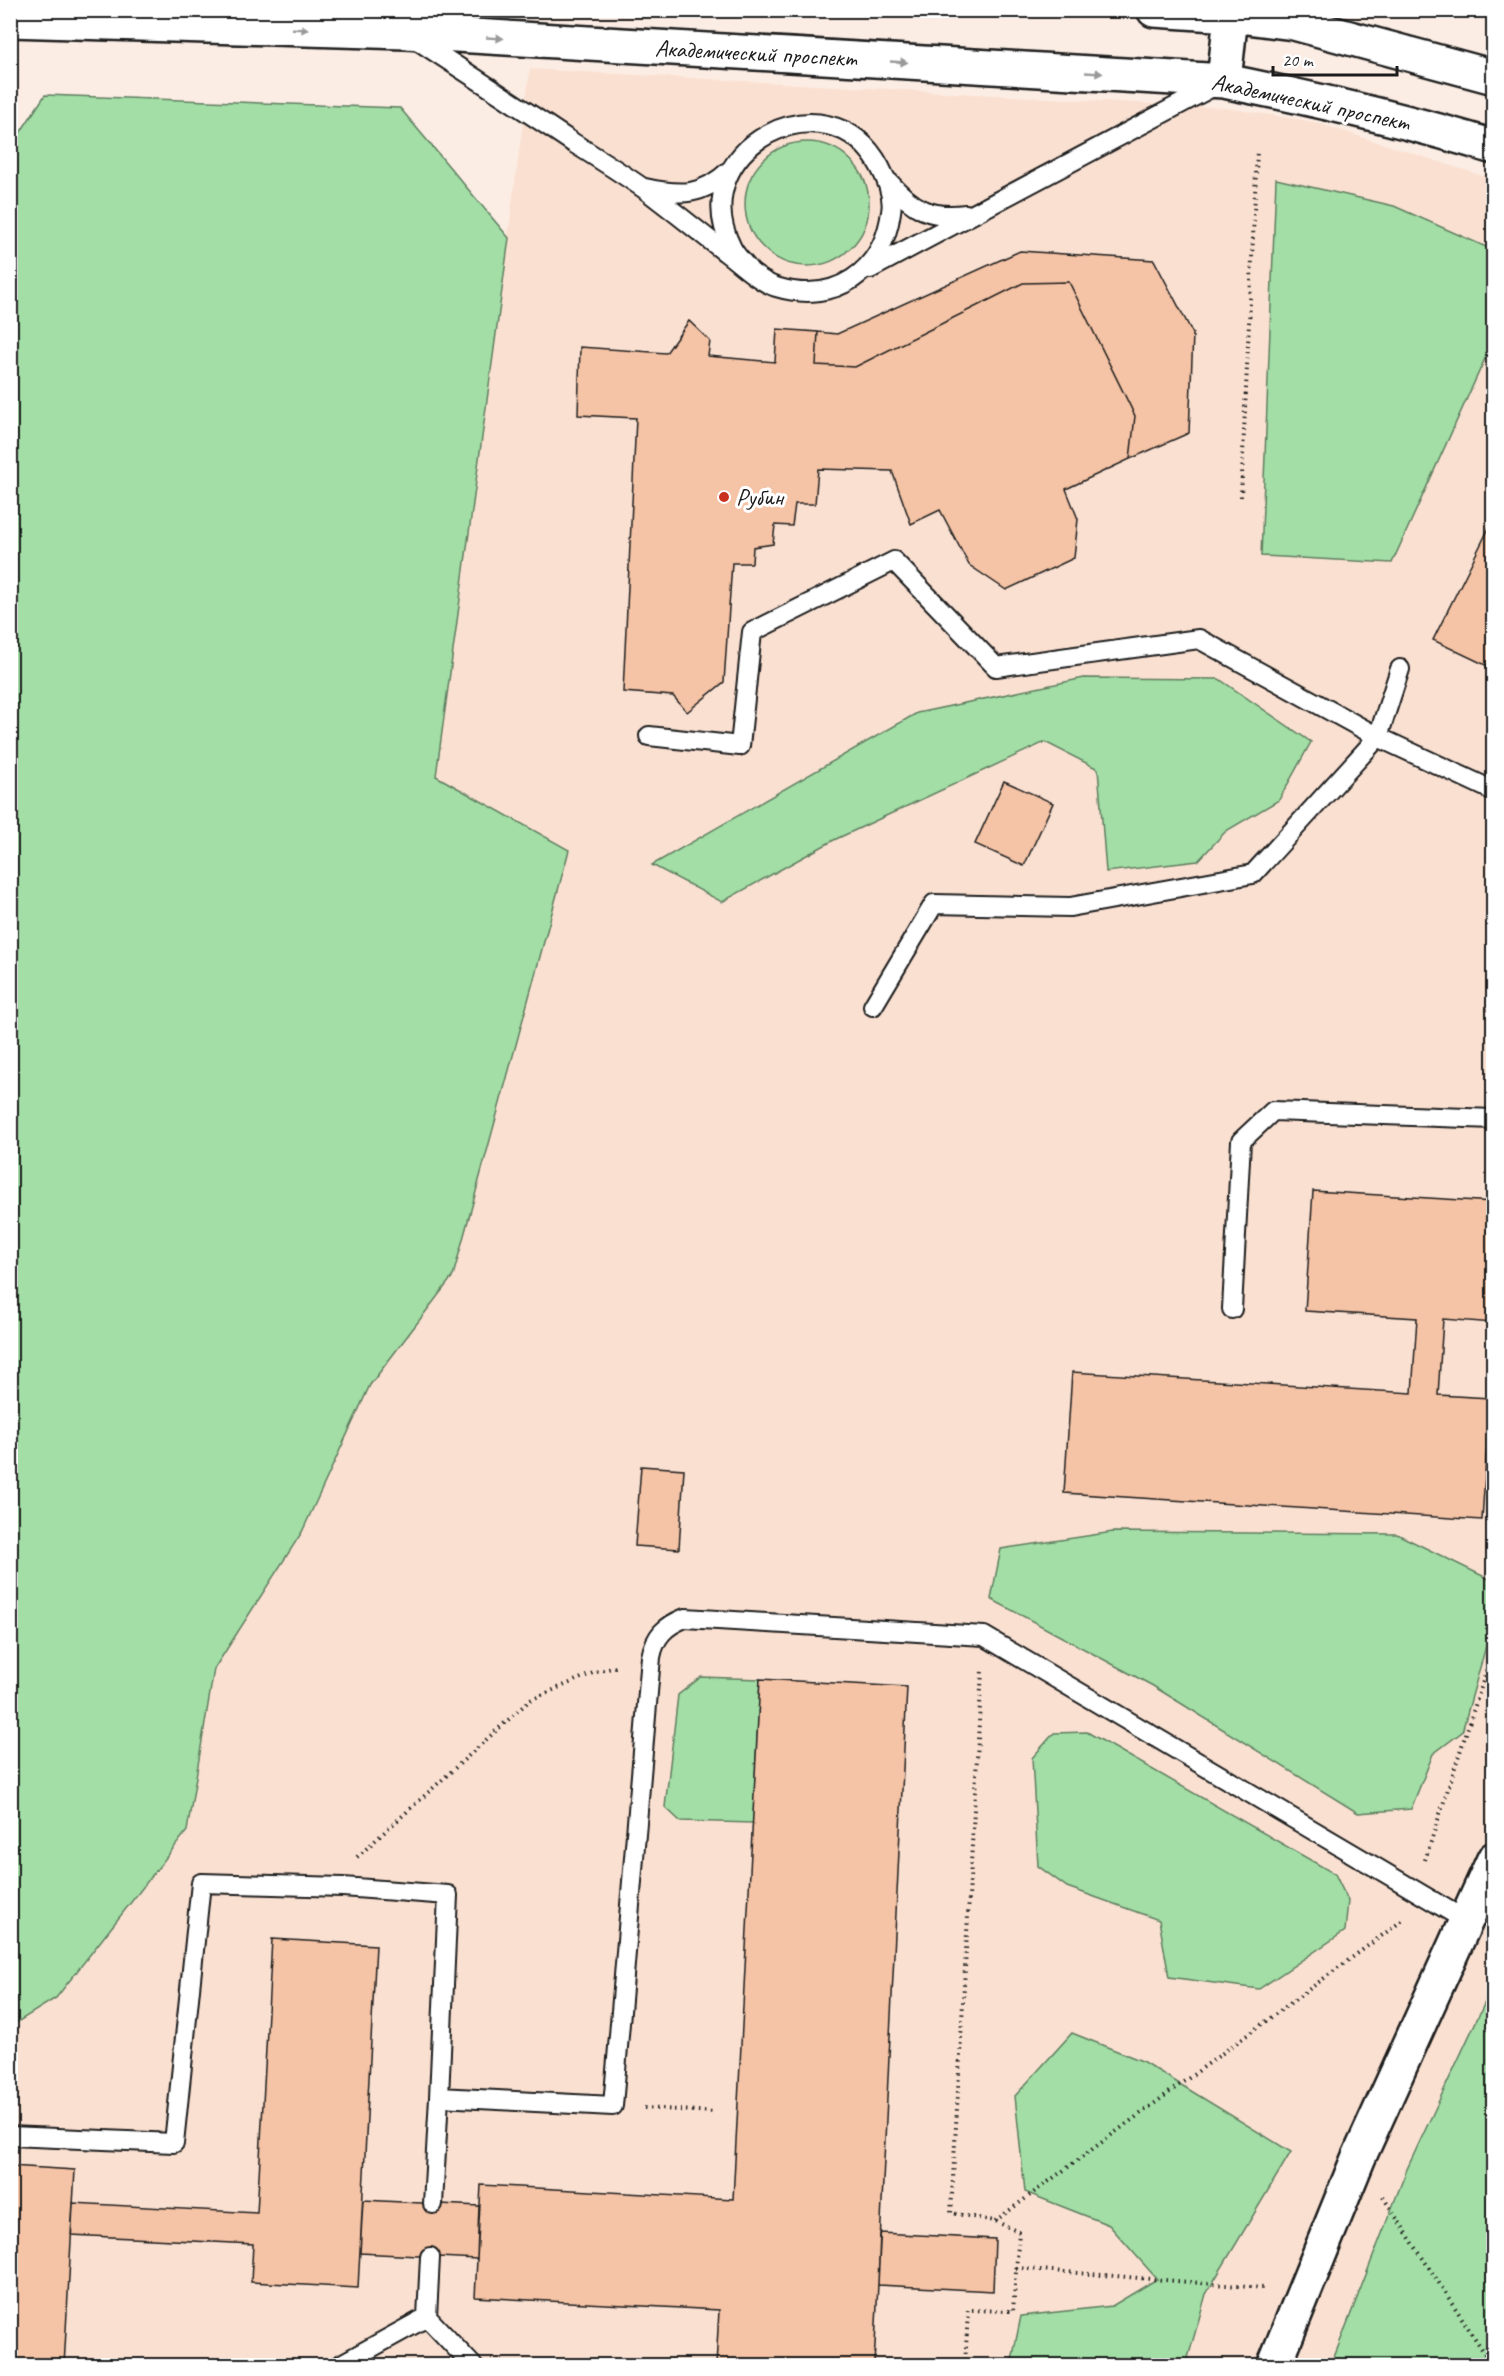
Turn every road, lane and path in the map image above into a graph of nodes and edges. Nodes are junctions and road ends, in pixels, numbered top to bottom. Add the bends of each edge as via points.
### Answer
1 (1154, 10) edge
2 (1230, 15) junction
3 (10, 20) edge
4 (406, 21) edge
5 (1494, 77) edge
6 (1224, 81) junction
7 (1494, 147) edge
8 (1257, 150) dead end
9 (731, 169) junction
10 (887, 180) junction
11 (642, 188) junction
12 (973, 213) junction
13 (749, 270) junction
14 (858, 276) junction
15 (1241, 497) dead end
16 (1400, 669) dead end
17 (649, 736) dead end
18 (1378, 738) junction
19 (1494, 791) edge
20 (873, 1006) dead end
21 (1494, 1119) edge
22 (1232, 1309) dead end
23 (984, 1636) junction
24 (1494, 1647) edge
25 (651, 1657) junction
26 (1494, 1859) edge
27 (343, 1887) junction
28 (1415, 1890) junction
29 (1466, 1920) junction
30 (439, 2097) junction
31 (613, 2106) junction
32 (714, 2112) dead end
33 (10, 2136) edge
34 (1358, 2158) junction
35 (433, 2204) dead end
36 (995, 2221) junction
37 (430, 2257) dead end
38 (1016, 2268) junction
39 (1305, 2291) junction
40 (427, 2317) junction
41 (338, 2366) edge
42 (473, 2366) edge
43 (965, 2366) edge
44 (1274, 2366) edge
45 (1493, 2366) edge

1 - 2 main road
2 - 5 main road via 1294,23
2 - 6 main road
3 -> 4 main road, Академический проспект
4 -> 6 main road, Академический проспект
4 - 11 lane
6 - 7 main road, Академический проспект via 1334,103
6 - 12 lane
8 - 15 path
9 - 10 lane via 748,146 772,131 799,123 827,125 853,136 874,155
9 - 11 lane via 714,185 693,192
9 - 13 lane via 723,195 723,222 732,249
10 - 12 lane via 905,201 924,211 947,217
10 - 14 lane via 892,206 888,233 876,257
11 - 13 lane
12 - 14 lane
13 - 14 lane via 774,286 802,292 831,289
16 - 18 lane
17 - 18 lane via 740,746 752,632 894,561 996,667 1199,639
18 - 19 lane
18 - 20 lane via 1253,874 1070,907 934,904
21 - 22 lane via 1273,1112 1241,1141
23 - 25 lane via 685,1618 661,1632
23 - 28 lane
23 - 36 path via 951,2213
24 - 28 path
25 - 27 path via 593,1673 530,1700 352,1861
25 - 31 lane
26 - 29 main road
27 - 30 lane via 448,1895
27 - 33 lane via 201,1883 174,2143
28 - 29 lane
28 - 36 path via 1406,1918
29 - 34 main road
30 - 31 lane
30 - 35 lane
31 - 32 path
34 - 39 main road
34 - 45 path
36 - 38 path via 1019,2232
37 - 40 lane
38 - 39 path
38 - 43 path via 1013,2311 968,2310
39 - 44 main road
40 - 41 lane
40 - 42 lane

